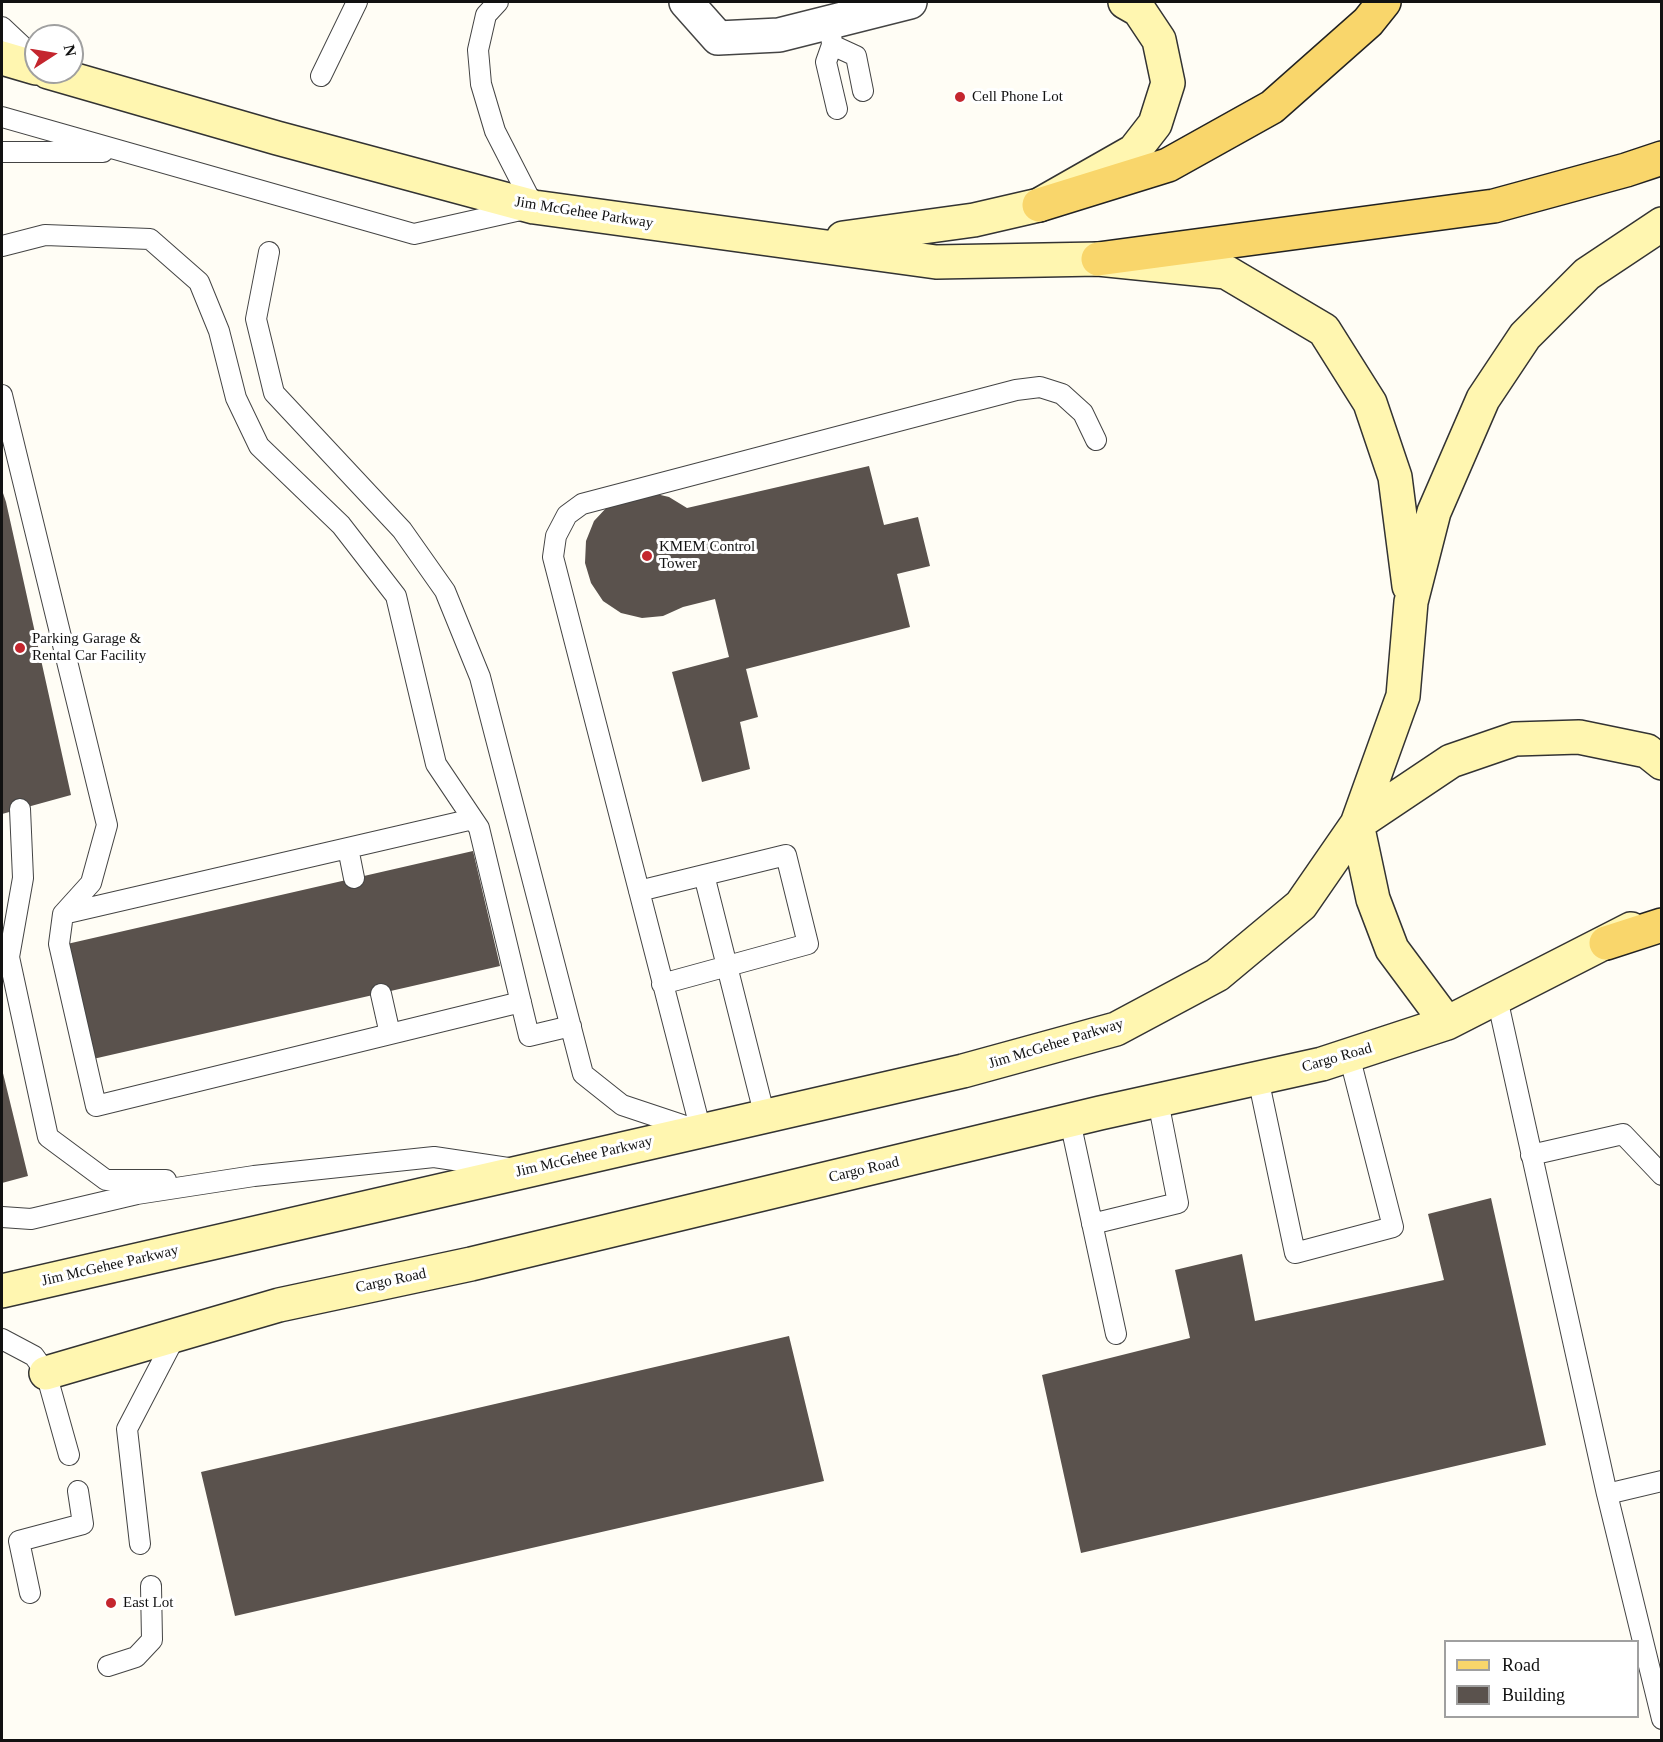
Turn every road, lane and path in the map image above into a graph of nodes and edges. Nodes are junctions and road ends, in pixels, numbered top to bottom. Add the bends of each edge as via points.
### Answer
1 (357, 2) edge
2 (498, 2) edge
3 (686, 2) edge
4 (910, 2) edge
5 (1125, 2) edge
6 (1384, 2) edge
7 (2, 27) edge
8 (831, 33) junction
9 (24, 48) edge
10 (2, 58) edge
11 (24, 64) edge
12 (321, 76) dead end
13 (84, 82) edge
14 (863, 91) dead end
15 (837, 109) dead end
16 (2, 117) edge
17 (2, 152) edge
18 (139, 154) junction
19 (1662, 158) edge
20 (1039, 205) junction
21 (534, 207) junction
22 (1662, 224) edge
23 (800, 244) junction
24 (2, 246) edge
25 (269, 252) dead end
26 (1098, 259) junction
27 (2, 395) edge
28 (1096, 440) dead end
29 (1411, 602) junction
30 (1662, 763) edge
31 (20, 809) dead end
32 (473, 819) junction
33 (1357, 824) junction
34 (348, 848) junction
35 (704, 875) junction
36 (354, 878) dead end
37 (639, 891) junction
38 (1662, 912) edge
39 (63, 914) junction
40 (1662, 926) edge
41 (1606, 943) junction
42 (728, 966) junction
43 (663, 984) junction
44 (381, 994) dead end
45 (1497, 998) junction
46 (521, 1002) junction
47 (1447, 1023) junction
48 (571, 1026) junction
49 (390, 1034) junction
50 (1349, 1055) junction
51 (1258, 1078) junction
52 (1158, 1101) junction
53 (765, 1117) junction
54 (1070, 1121) junction
55 (701, 1131) junction
56 (1531, 1155) junction
57 (524, 1171) junction
58 (1662, 1175) edge
59 (219, 1181) junction
60 (2, 1217) edge
61 (1092, 1224) junction
62 (73, 1275) junction
63 (2, 1284) edge
64 (2, 1291) edge
65 (1116, 1334) dead end
66 (176, 1335) junction
67 (2, 1339) edge
68 (46, 1373) junction
69 (69, 1455) dead end
70 (1662, 1481) edge
71 (78, 1491) dead end
72 (1607, 1494) junction
73 (140, 1544) dead end
74 (151, 1586) dead end
75 (30, 1593) dead end
76 (108, 1666) dead end
77 (1662, 1719) edge

1 - 12 lane
2 - 21 lane via 486,15 478,50 481,84 495,131
3 - 8 street via 718,38
4 - 8 street
5 - 20 main road via 1139,10 1158,40 1168,83 1155,124 1134,151
6 - 20 main road via 1368,22 1272,107 1168,165
7 - 9 lane
8 - 14 lane via 856,56
8 - 15 lane via 826,62
10 - 11 main road
13 - 21 main road, Jim McGehee Parkway
16 - 18 lane
17 - 18 lane
18 - 21 lane via 414,234
19 - 26 main road via 1494,206
20 - 23 main road via 975,220
21 - 23 main road, Jim McGehee Parkway
22 - 29 main road, Jim McGehee Parkway via 1587,274 1525,336 1483,399 1434,512
23 - 26 main road, Jim McGehee Parkway via 936,262
24 - 32 lane via 45,235 150,239 199,282 219,331 236,398 259,446 341,525 396,596 436,764
25 - 48 lane via 256,319 274,393 402,530 445,591 480,677
26 - 29 main road, Jim McGehee Parkway via 1226,272 1324,330 1371,404 1395,477
27 - 39 lane via 107,825 91,883
28 - 37 lane via 1083,413 1062,394 1040,387 1016,390 582,504 567,516 556,536 553,557
29 - 33 main road, Jim McGehee Parkway via 1403,696
30 - 33 main road via 1647,751 1579,738 1515,740 1451,761
31 - 59 lane via 23,878 9,957 48,1137 106,1180
32 - 34 lane
32 - 46 lane via 479,828
33 - 47 main road via 1373,899 1392,949
33 - 53 main road, Jim McGehee Parkway via 1301,905 1217,975 1116,1029 963,1071
34 - 36 lane
34 - 39 lane
35 - 37 lane
35 - 42 lane
35 - 42 lane via 786,855 808,944
37 - 43 lane
38 - 41 main road, Cargo Road
39 - 49 lane via 59,944 96,1106
40 - 41 main road
41 - 45 main road, Cargo Road
42 - 43 lane
42 - 53 lane
43 - 55 lane
44 - 49 lane
45 - 47 main road, Cargo Road
45 - 56 lane
46 - 48 lane via 529,1036
46 - 49 lane
47 - 50 main road, Cargo Road
48 - 55 lane via 582,1074 622,1105
50 - 51 main road, Cargo Road
50 - 51 lane via 1393,1227 1295,1253
51 - 52 main road, Cargo Road
52 - 54 main road, Cargo Road
52 - 61 lane via 1178,1203
53 - 55 main road, Jim McGehee Parkway
54 - 61 lane
54 - 66 main road, Cargo Road via 471,1264 279,1305
55 - 57 main road, Jim McGehee Parkway
56 - 58 lane via 1623,1134
56 - 72 lane
57 - 59 lane via 434,1157
57 - 62 main road, Jim McGehee Parkway
59 - 60 lane via 137,1194 31,1219
61 - 65 lane
62 - 63 lane
62 - 64 main road, Jim McGehee Parkway
66 - 68 main road, Cargo Road
66 - 73 lane via 127,1429
67 - 68 lane via 34,1356
68 - 69 lane
70 - 72 lane
71 - 75 lane via 83,1524 19,1541
72 - 77 lane
74 - 76 lane via 152,1640 136,1657

